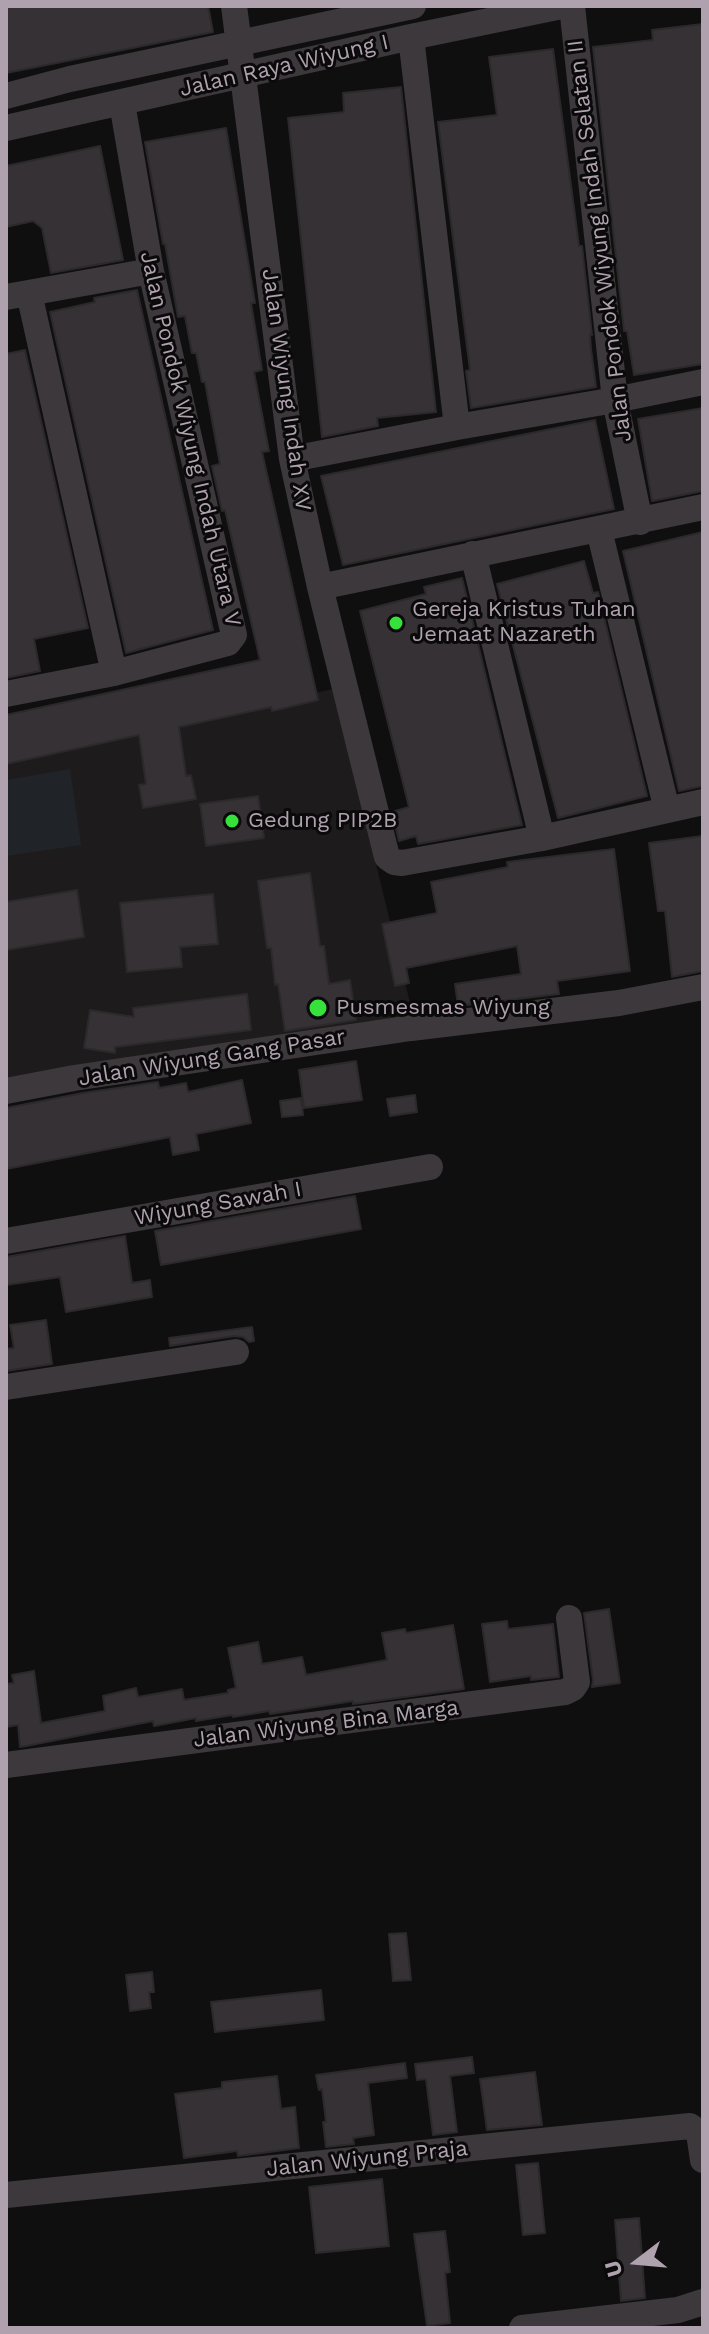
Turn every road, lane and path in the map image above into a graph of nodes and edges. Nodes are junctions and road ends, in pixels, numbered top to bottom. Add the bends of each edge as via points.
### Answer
1 (234, 6) edge
2 (410, 6) edge
3 (562, 6) edge
4 (572, 6) edge
5 (411, 37) junction
6 (238, 44) junction
7 (243, 76) junction
8 (6, 96) edge
9 (122, 103) junction
10 (6, 128) edge
11 (151, 271) junction
12 (17, 295) edge
13 (703, 382) edge
14 (615, 400) junction
15 (457, 427) junction
16 (292, 459) junction
17 (703, 507) edge
18 (640, 522) junction
19 (599, 530) junction
20 (473, 554) junction
21 (320, 587) junction
22 (114, 673) junction
23 (6, 694) edge
24 (703, 802) edge
25 (667, 810) junction
26 (542, 838) junction
27 (703, 987) edge
28 (6, 1091) edge
29 (430, 1167) dead end
30 (6, 1241) edge
31 (236, 1352) dead end
32 (6, 1387) edge
33 (569, 1618) dead end
34 (6, 1765) edge
35 (703, 2160) edge
36 (6, 2195) edge
37 (703, 2302) edge
38 (522, 2328) edge

1 - 6 street, Jalan Wiyung Indah XV
2 - 6 street, Jalan Raya Wiyung I
3 - 5 street, Jalan Raya Wiyung I
4 - 14 street, Jalan Pondok Wiyung Indah Selatan II
5 - 7 street, Jalan Raya Wiyung I
5 - 15 street
6 - 7 street, Jalan Wiyung Indah XV
6 - 8 street, Jalan Raya Wiyung I
7 - 9 street, Jalan Raya Wiyung I
7 - 16 street, Jalan Wiyung Indah XV
9 - 10 street, Jalan Raya Wiyung I
9 - 11 street, Jalan Pondok Wiyung Indah Utara V
11 - 12 street
11 - 22 street, Jalan Pondok Wiyung Indah Utara V via 234,635 228,643
12 - 22 street
13 - 14 street
14 - 15 street
14 - 18 street, Jalan Pondok Wiyung Indah Selatan II
15 - 16 street
16 - 21 street, Jalan Wiyung Indah XV
17 - 18 street
18 - 19 street
19 - 20 street
19 - 25 street
20 - 21 street
20 - 26 street
21 - 26 street, Jalan Wiyung Indah XV via 390,860 402,863
22 - 23 street, Jalan Pondok Wiyung Indah Utara V
24 - 25 street
25 - 26 street
27 - 28 street, Jalan Wiyung Gang Pasar
29 - 30 street, Wiyung Sawah I
31 - 32 street
33 - 34 street, Jalan Wiyung Bina Marga via 577,1682 565,1692
35 - 36 street, Jalan Wiyung Praja via 699,2133 690,2126
37 - 38 street via 678,2310

